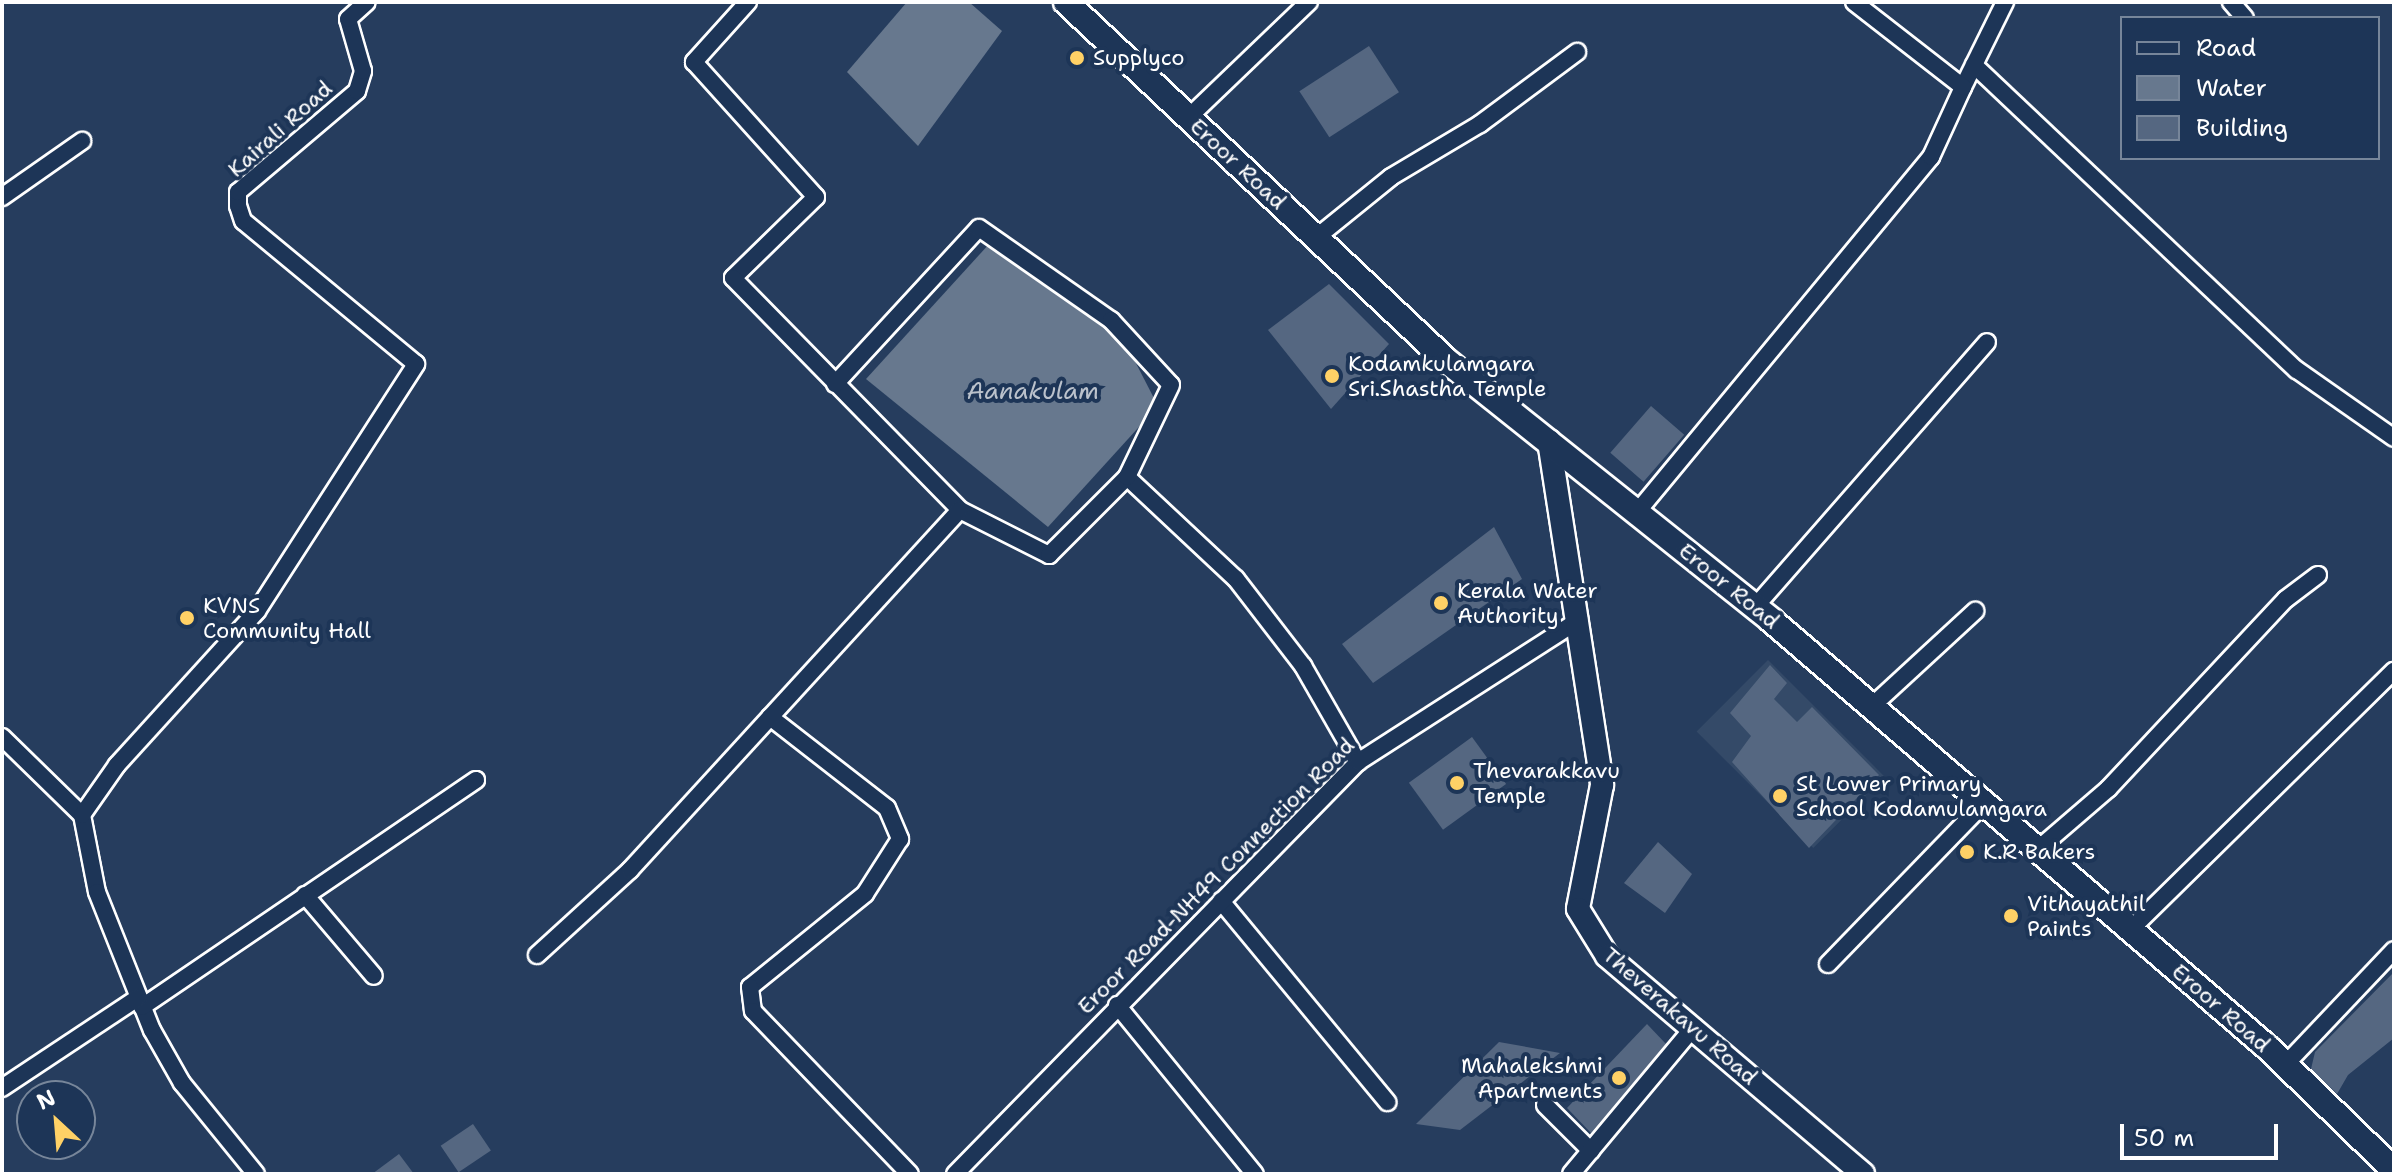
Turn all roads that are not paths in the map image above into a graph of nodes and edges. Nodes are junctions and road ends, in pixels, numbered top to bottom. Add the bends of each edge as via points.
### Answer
1 (367, 2) edge
2 (748, 2) edge
3 (1066, 2) edge
4 (1309, 2) edge
5 (1854, 2) edge
6 (2005, 2) edge
7 (1577, 52) dead end
8 (1974, 65) junction
9 (1963, 87) junction
10 (1189, 117) junction
11 (82, 141) dead end
12 (2, 197) edge
13 (1317, 237) junction
14 (1987, 342) dead end
15 (835, 384) junction
16 (2394, 438) edge
17 (1549, 441) junction
18 (1127, 477) junction
19 (960, 510) junction
20 (1638, 511) junction
21 (2318, 575) dead end
22 (1755, 607) junction
23 (1975, 611) dead end
24 (1579, 620) junction
25 (2394, 671) edge
26 (1871, 707) junction
27 (770, 717) junction
28 (2, 737) edge
29 (1358, 762) junction
30 (476, 780) dead end
31 (1983, 804) junction
32 (82, 815) junction
33 (2037, 850) junction
34 (305, 895) junction
35 (1221, 901) junction
36 (2130, 930) junction
37 (2394, 950) edge
38 (537, 955) dead end
39 (1828, 964) dead end
40 (374, 976) dead end
41 (141, 1002) junction
42 (1117, 1005) junction
43 (1694, 1027) junction
44 (2285, 1065) junction
45 (2, 1088) edge
46 (1387, 1102) dead end
47 (1545, 1105) dead end
48 (1591, 1151) junction
49 (2394, 1170) edge
50 (256, 1174) edge
51 (910, 1174) edge
52 (955, 1174) edge
53 (1255, 1174) edge
54 (1571, 1174) edge
55 (1863, 1174) edge

1 - 32 street, Kairali Road via 348,19 363,71 357,91 238,192 238,206 243,221 416,364 257,611 117,765
2 - 15 street via 694,62 816,197 733,278
3 - 10 main road, Eroor Road
4 - 10 street
5 - 9 street
6 - 8 street
7 - 13 street via 1480,124 1391,177
8 - 9 street
8 - 16 street via 2297,370
9 - 20 street via 1931,157
10 - 13 main road, Eroor Road
11 - 12 street
13 - 17 main road, Eroor Road via 1447,361
14 - 22 street
15 - 18 street via 979,228 1111,320 1171,385
15 - 19 street
17 - 20 main road, Eroor Road
17 - 24 street, Theverakavu Road
18 - 19 street via 1049,555
18 - 29 street via 1236,579 1303,666
19 - 27 street
20 - 22 main road, Eroor Road
21 - 33 street via 2286,599 2108,789
22 - 26 main road, Eroor Road
23 - 26 street
24 - 29 street, Eroor Road-NH49 Connection Road
24 - 43 street, Theverakavu Road via 1602,785 1578,909 1607,956
25 - 36 street
26 - 31 main road, Eroor Road
27 - 38 street via 630,870
27 - 51 street via 887,808 900,839 865,894 750,987 753,1011
28 - 32 street
29 - 35 street, Eroor Road-NH49 Connection Road
30 - 34 street
31 - 33 main road, Eroor Road
31 - 39 street
32 - 41 street via 97,892
33 - 36 main road, Eroor Road
34 - 40 street
34 - 41 street
35 - 42 street, Eroor Road-NH49 Connection Road
35 - 46 street
36 - 44 main road, Eroor Road
37 - 44 street
41 - 45 street
41 - 50 street via 182,1083
42 - 52 street, Eroor Road-NH49 Connection Road
42 - 53 street
43 - 48 street
43 - 55 street, Theverakavu Road
44 - 49 main road, Eroor Road
47 - 48 street
48 - 54 street

